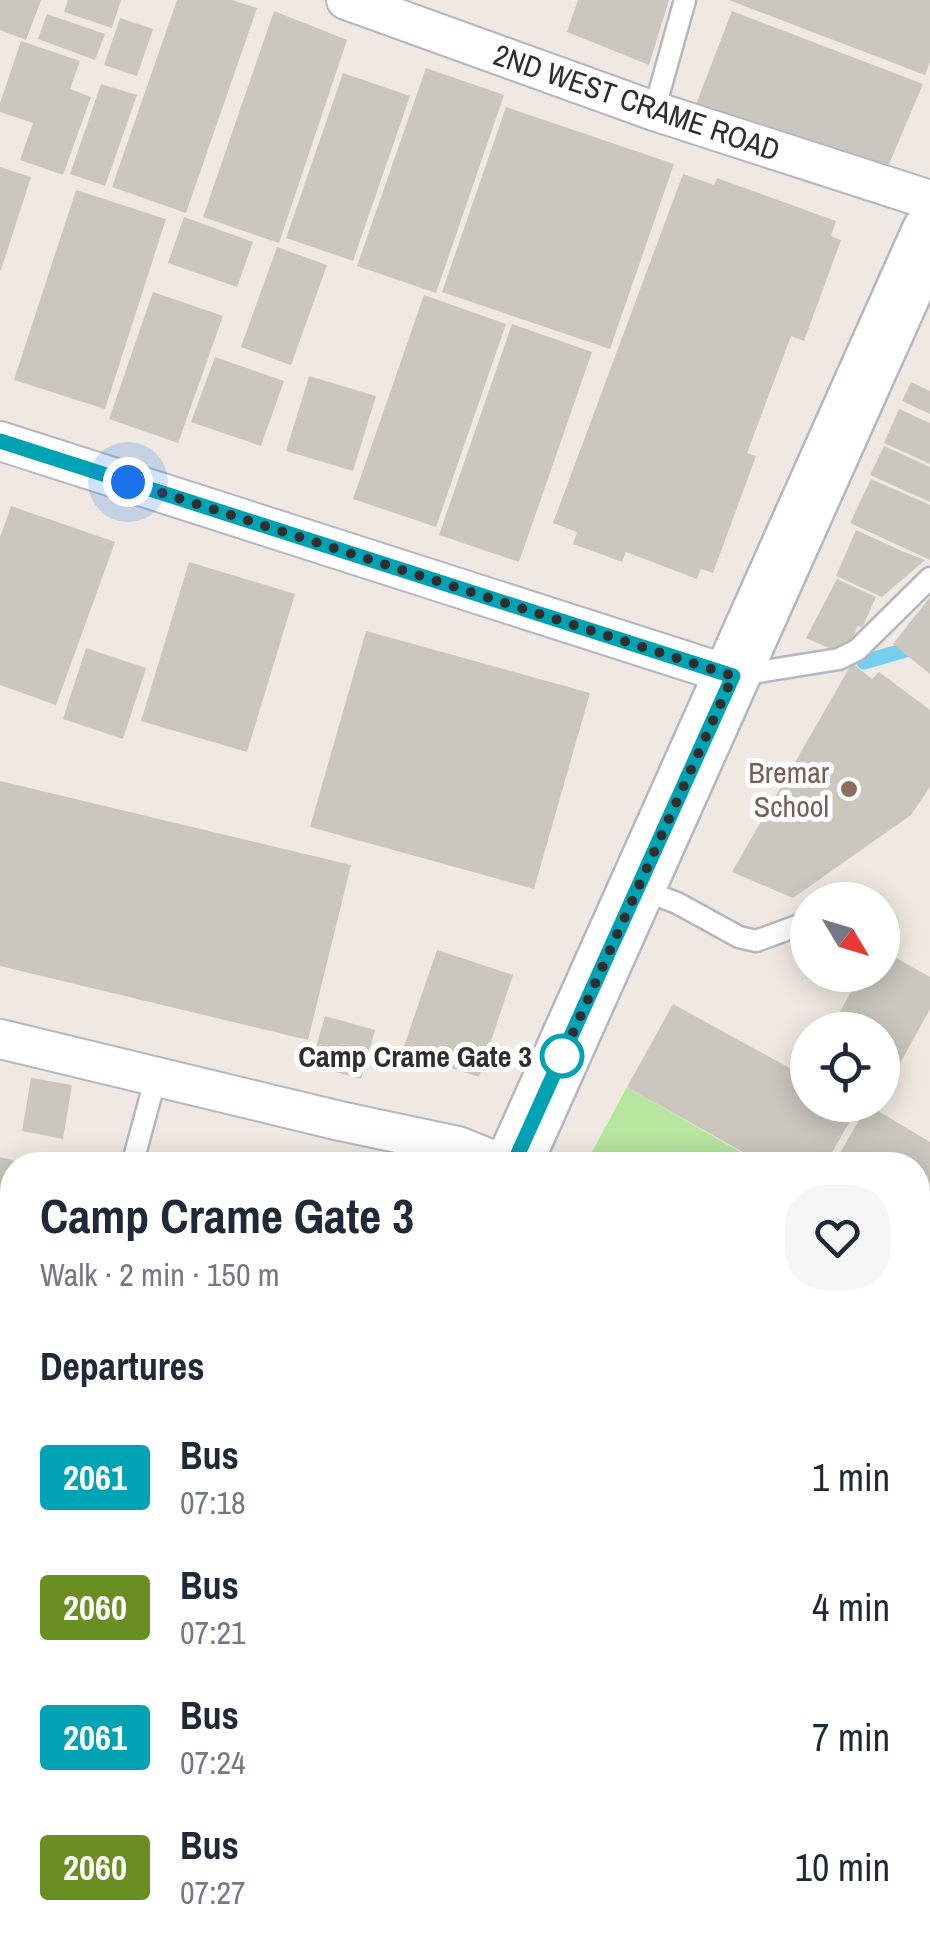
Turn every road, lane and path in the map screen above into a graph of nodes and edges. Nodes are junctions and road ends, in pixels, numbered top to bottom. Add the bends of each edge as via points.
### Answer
1 (346, 0) edge
2 (685, 0) edge
3 (445, 16) edge
4 (654, 111) junction
5 (930, 200) edge
6 (930, 232) edge
7 (0, 441) edge
8 (930, 578) edge
9 (733, 676) junction
10 (638, 888) junction
11 (790, 929) edge
12 (0, 1039) edge
13 (156, 1078) junction
14 (136, 1152) edge
15 (473, 1152) edge
16 (519, 1152) edge

1 - 3 street, 2ND WEST CRAME ROAD
2 - 4 lane
3 - 4 street, 2ND WEST CRAME ROAD
4 - 5 street, 2ND WEST CRAME ROAD
6 - 9 main road
7 - 9 street
8 - 9 lane via 857,650 839,659
9 - 10 main road
10 - 11 lane via 739,937 756,941
10 - 16 main road
12 - 13 street
13 - 14 lane
13 - 15 street

